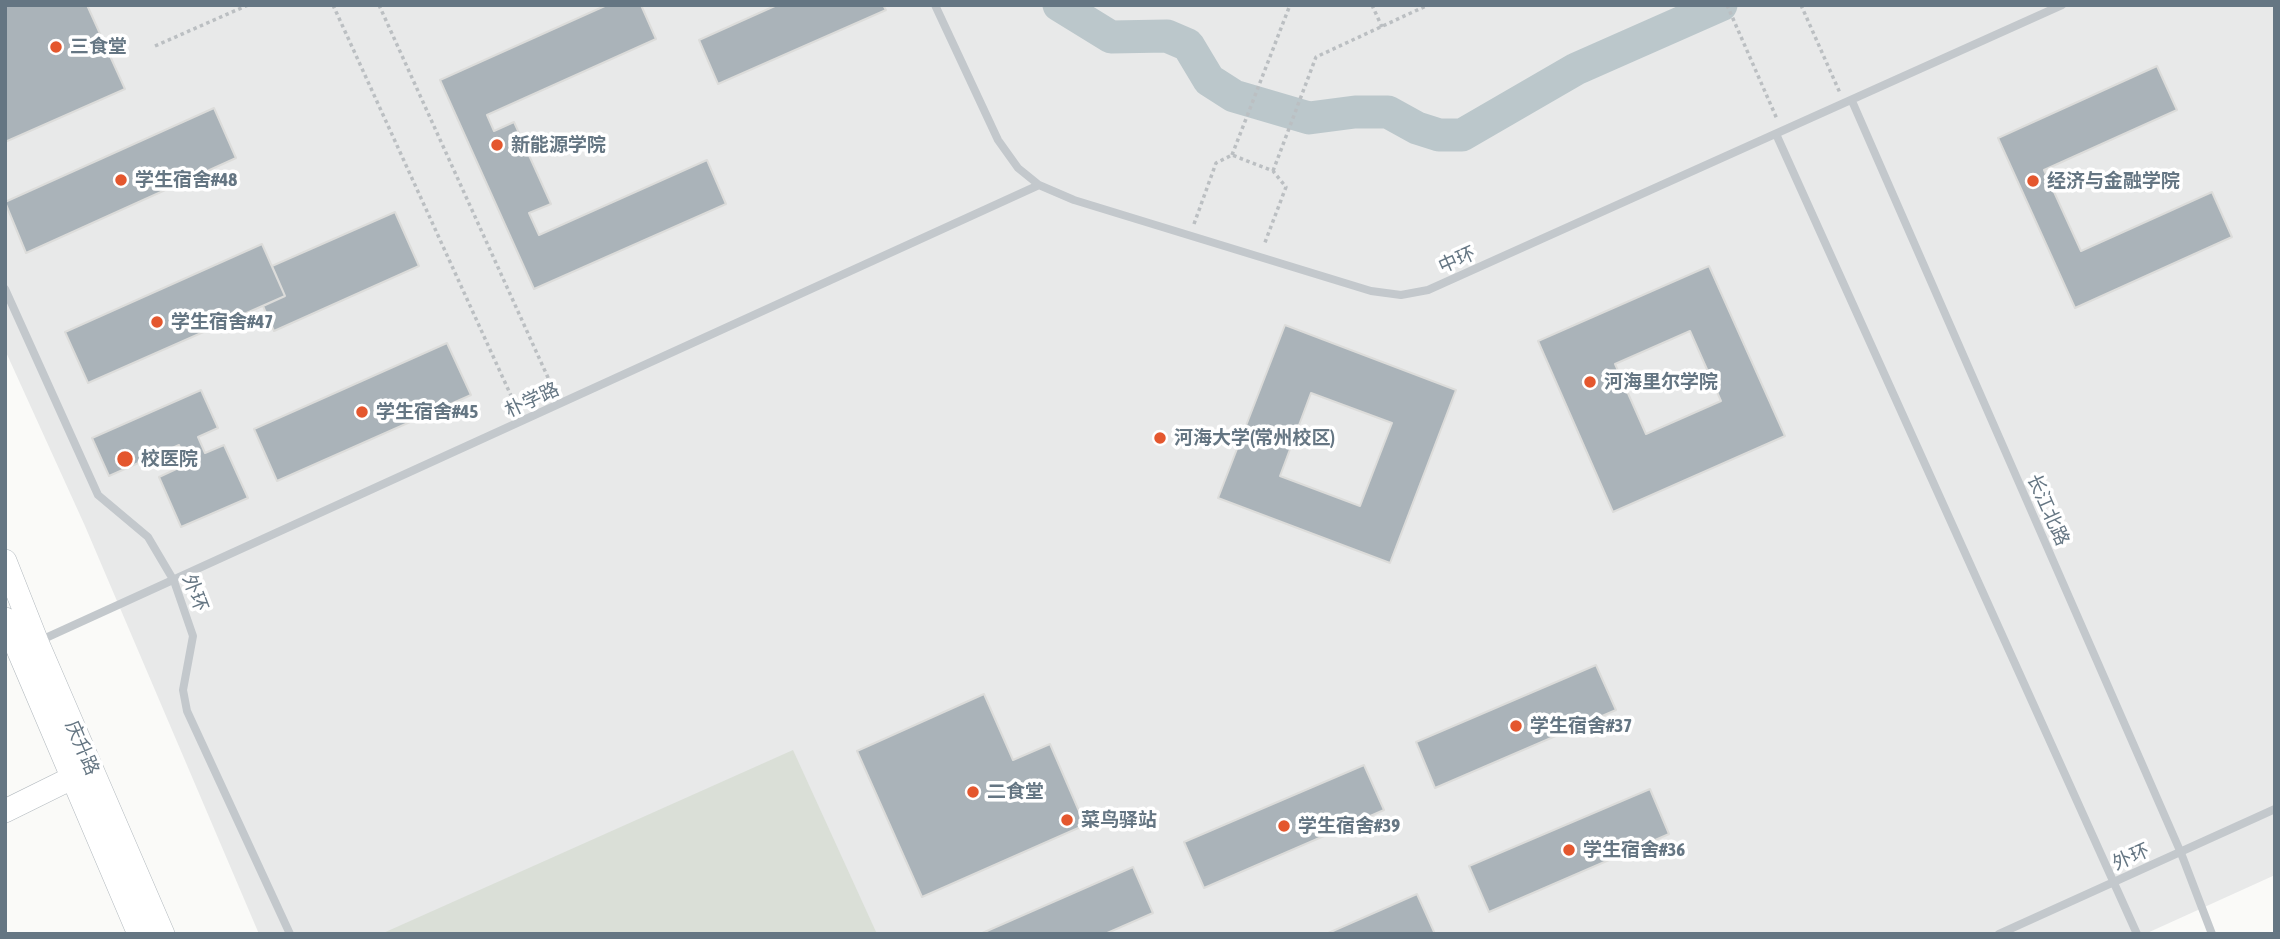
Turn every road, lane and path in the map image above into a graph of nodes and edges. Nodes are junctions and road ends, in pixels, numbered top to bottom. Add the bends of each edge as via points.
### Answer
1 (248, 5) edge
2 (333, 5) edge
3 (379, 5) edge
4 (935, 5) edge
5 (1290, 5) edge
6 (1372, 5) edge
7 (1428, 5) edge
8 (1727, 5) edge
9 (1801, 5) edge
10 (2062, 5) edge
11 (1382, 27) junction
12 (156, 46) dead end
13 (1849, 102) junction
14 (1779, 132) junction
15 (1232, 155) junction
16 (1273, 171) junction
17 (1039, 186) junction
18 (1191, 236) junction
19 (1259, 257) junction
20 (5, 289) edge
21 (560, 405) junction
22 (523, 421) junction
23 (5, 561) edge
24 (174, 581) junction
25 (5, 619) edge
26 (37, 642) junction
27 (83, 773) junction
28 (2275, 809) edge
29 (5, 811) edge
30 (2180, 853) junction
31 (2114, 882) junction
32 (139, 934) edge
33 (163, 934) edge
34 (290, 934) edge
35 (1999, 934) edge
36 (2137, 934) edge
37 (2213, 934) edge

1 - 12 path
2 - 22 path
3 - 21 path
4 - 17 lane, 中环 via 998,140 1018,169
5 - 15 path
6 - 11 path
7 - 11 path
8 - 14 path
9 - 13 path
10 - 13 lane, 中环
11 - 16 path via 1317,57
13 - 14 lane, 中环
13 - 30 lane, 长江北路
14 - 19 lane, 中环 via 1428,290 1401,295 1371,291
14 - 31 lane
15 - 16 path
15 - 18 path via 1216,163
16 - 19 path via 1286,187
17 - 18 lane, 中环
17 - 21 lane, 朴学路
18 - 19 lane, 中环
20 - 24 lane, 外环 via 98,495 148,537
21 - 22 lane, 朴学路
22 - 24 lane, 朴学路
23 - 26 main road, 庆升路
24 - 26 lane, 朴学路
24 - 34 lane, 外环 via 193,636 183,690 187,711
25 - 27 main road, 庆升路
26 - 27 main road, 庆升路
27 - 29 main road
27 - 32 main road, 庆升路
27 - 33 main road, 庆升路
28 - 30 lane, 外环
30 - 31 lane, 外环
30 - 37 lane, 长江北路
31 - 35 lane, 外环
31 - 36 lane

